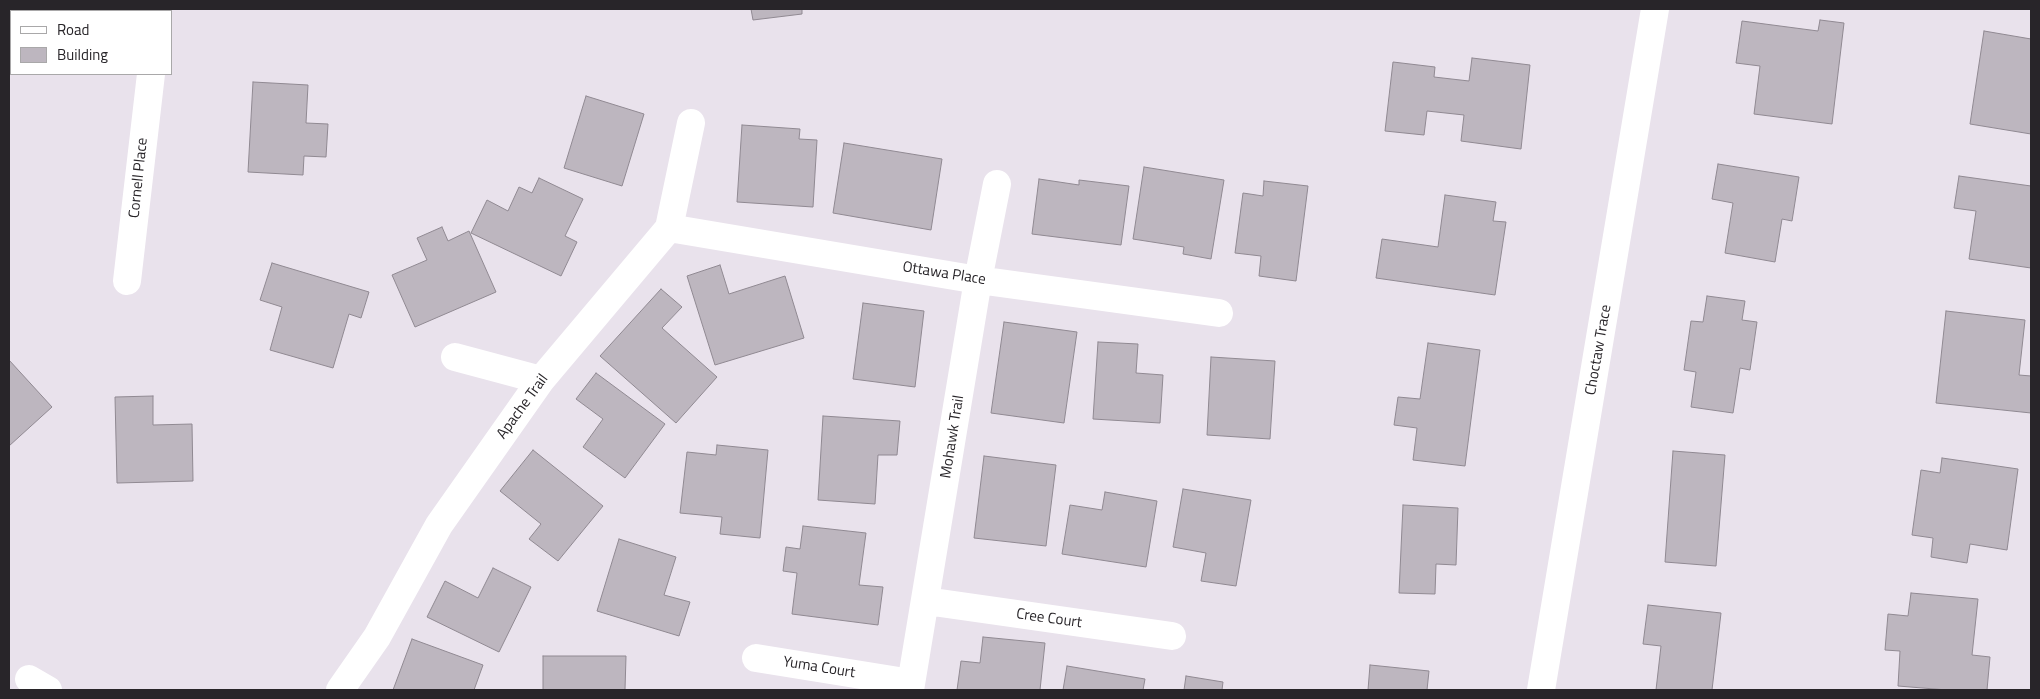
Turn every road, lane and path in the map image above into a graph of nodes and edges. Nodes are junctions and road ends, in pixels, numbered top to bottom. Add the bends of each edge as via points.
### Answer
1 (1655, 9) edge
2 (151, 75) edge
3 (691, 123) dead end
4 (997, 184) dead end
5 (670, 228) junction
6 (978, 280) junction
7 (128, 281) dead end
8 (1219, 313) dead end
9 (455, 357) dead end
10 (541, 380) junction
11 (926, 601) junction
12 (1172, 636) dead end
13 (756, 658) dead end
14 (910, 686) edge
15 (340, 690) edge
16 (1541, 690) edge

1 - 16 street, Choctaw Trace
2 - 7 street, Cornell Place
3 - 5 street, Apache Trail
4 - 6 street, Mohawk Trail
5 - 6 street, Ottawa Place
5 - 10 street, Apache Trail
6 - 8 street, Ottawa Place
6 - 11 street, Mohawk Trail
9 - 10 street
10 - 15 street, Apache Trail via 440,525 377,637
11 - 12 street, Cree Court
11 - 14 street, Mohawk Trail
13 - 14 street, Yuma Court

